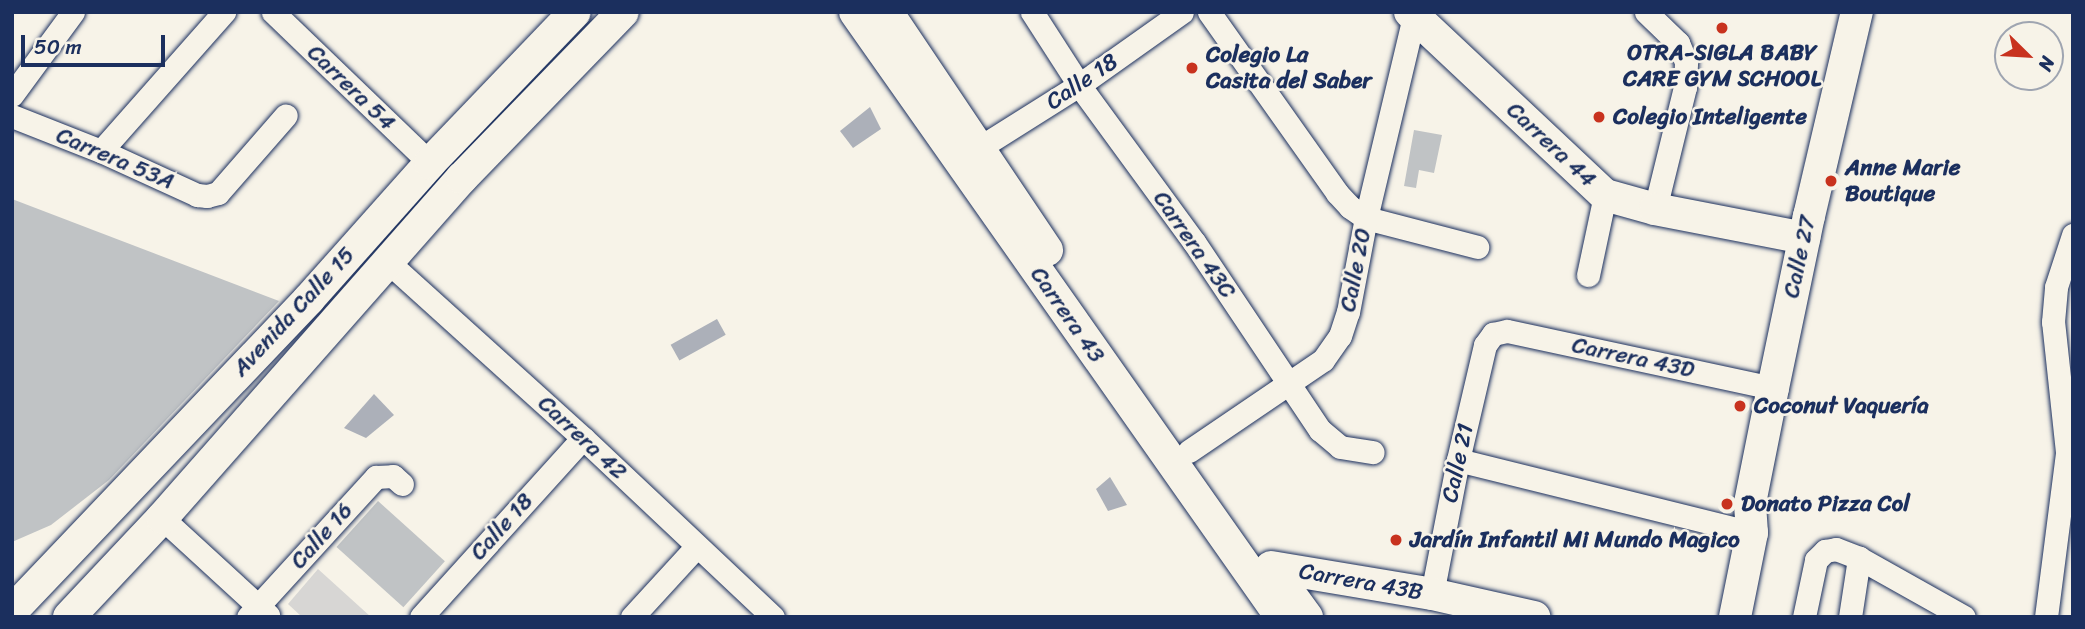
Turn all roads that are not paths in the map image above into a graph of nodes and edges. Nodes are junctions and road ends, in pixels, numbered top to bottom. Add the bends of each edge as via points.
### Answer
1 (73, 12) edge
2 (224, 12) edge
3 (272, 12) edge
4 (575, 12) edge
5 (623, 12) edge
6 (855, 12) edge
7 (887, 12) edge
8 (1032, 12) edge
9 (1182, 12) edge
10 (1209, 12) edge
11 (1646, 12) edge
12 (1857, 12) edge
13 (1412, 14) edge
14 (1079, 85) junction
15 (12, 95) edge
16 (286, 115) dead end
17 (12, 116) edge
18 (979, 148) junction
19 (101, 151) junction
20 (430, 163) junction
21 (1605, 195) junction
22 (1655, 209) junction
23 (1366, 218) junction
24 (2073, 235) edge
25 (1804, 238) junction
26 (1477, 247) dead end
27 (388, 262) junction
28 (1588, 275) dead end
29 (1493, 334) joint
30 (1286, 383) junction
31 (1773, 388) junction
32 (583, 438) junction
33 (1189, 451) junction
34 (1373, 452) dead end
35 (1458, 460) junction
36 (402, 484) dead end
37 (162, 518) junction
38 (1746, 522) junction
39 (697, 546) junction
40 (1859, 558) junction
41 (1271, 567) junction
42 (1450, 604) edge
43 (12, 611) edge
44 (259, 613) edge
45 (69, 617) edge
46 (421, 617) edge
47 (632, 617) edge
48 (773, 617) edge
49 (1281, 617) edge
50 (1307, 617) edge
51 (1534, 617) edge
52 (1718, 617) edge
53 (1735, 617) edge
54 (1804, 617) edge
55 (1850, 617) edge
56 (1965, 617) edge
57 (2046, 617) edge

1 - 15 street
2 - 19 street
3 - 20 street, Carrera 54
4 - 20 street, Avenida Calle 15
5 - 27 street, Avenida Calle 15 via 462,178
6 - 49 street, Carrera 43
7 - 18 street, Carrera 43
8 - 14 street, Carrera 43C
9 - 14 street, Calle 18
10 - 23 street via 1337,193
11 - 22 street via 1678,43 1686,62 1685,87
12 - 25 street, Calle 27
13 - 21 street, Carrera 44
13 - 23 street, Calle 20
14 - 18 street, Calle 18
14 - 30 street, Carrera 43C via 1194,243
16 - 19 street, Carrera 53A via 218,192 197,195
17 - 19 street, Carrera 53A
18 - 33 street, Carrera 43
20 - 43 street, Avenida Calle 15 via 309,299
21 - 22 street, Carrera 44
21 - 28 street
22 - 25 street, Carrera 44
23 - 26 street
23 - 30 street, Calle 20 via 1349,312 1340,336 1323,360
24 - 57 street via 2056,287 2053,322 2067,452
25 - 31 street, Calle 27
27 - 32 street, Carrera 42
27 - 37 street, Avenida Calle 15
29 - 31 street, Carrera 43D via 1507,331
29 - 35 street, Calle 21 via 1485,345
30 - 33 street, Calle 20
30 - 34 street, Carrera 43C via 1333,442
31 - 38 street, Calle 27
32 - 39 street, Carrera 42
32 - 46 street, Calle 18
33 - 41 street, Carrera 43
35 - 38 street
35 - 42 street, Calle 21
36 - 44 street, Calle 16 via 393,476 376,477
37 - 44 street
37 - 45 street, Avenida Calle 15
38 - 52 street, Calle 27
38 - 53 street, Calle 27
39 - 47 street
39 - 48 street, Carrera 42
40 - 54 street via 1836,549 1825,551 1816,560
40 - 55 street
40 - 56 street
41 - 42 street, Carrera 43B
41 - 50 street, Carrera 43
42 - 51 street, Carrera 43B

